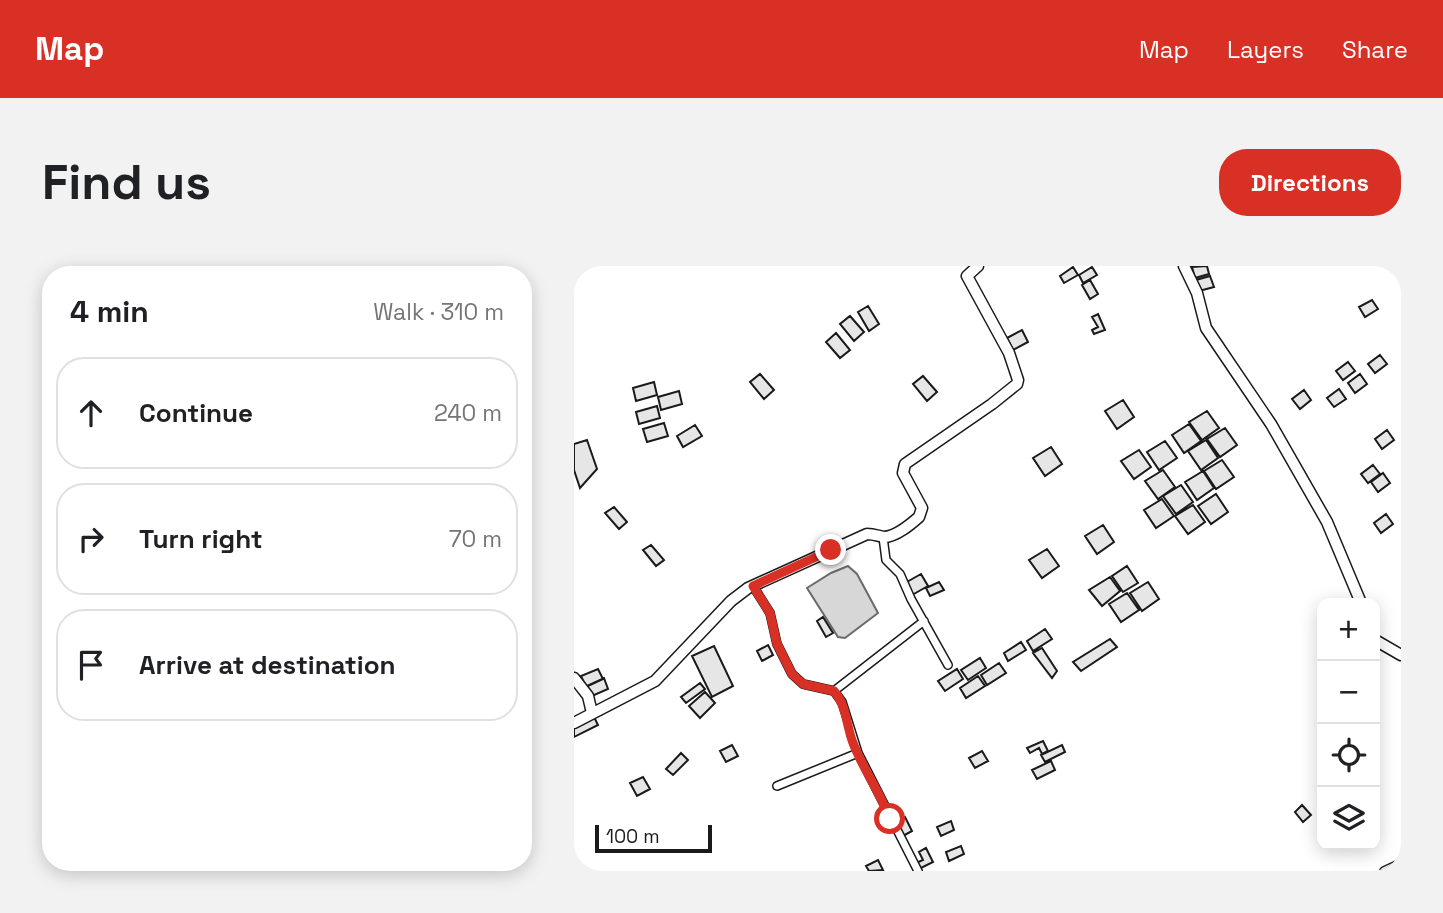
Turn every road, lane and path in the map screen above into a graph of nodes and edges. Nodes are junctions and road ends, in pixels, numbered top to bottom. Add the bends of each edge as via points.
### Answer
1 (978, 266) edge
2 (1184, 266) edge
3 (883, 537) junction
4 (753, 586) junction
5 (1359, 598) edge
6 (924, 621) junction
7 (1380, 643) edge
8 (1401, 655) edge
9 (948, 665) dead end
10 (574, 678) edge
11 (834, 691) junction
12 (592, 713) junction
13 (574, 723) edge
14 (858, 753) junction
15 (777, 786) dead end
16 (1401, 863) edge
17 (918, 871) edge
18 (1384, 871) edge

1 - 3 street via 967,276 1009,353 1017,384 905,464 903,473 922,512 913,522
2 - 5 street via 1206,328 1271,424 1327,522
3 - 4 street via 867,534
3 - 6 street via 886,560 900,574
4 - 11 street via 770,613 777,644 792,674 803,684
4 - 12 street via 739,594 655,681
6 - 9 street
6 - 11 street
7 - 8 street
10 - 12 street via 588,696
11 - 14 street
12 - 13 street
14 - 15 street
14 - 17 street
16 - 18 street

